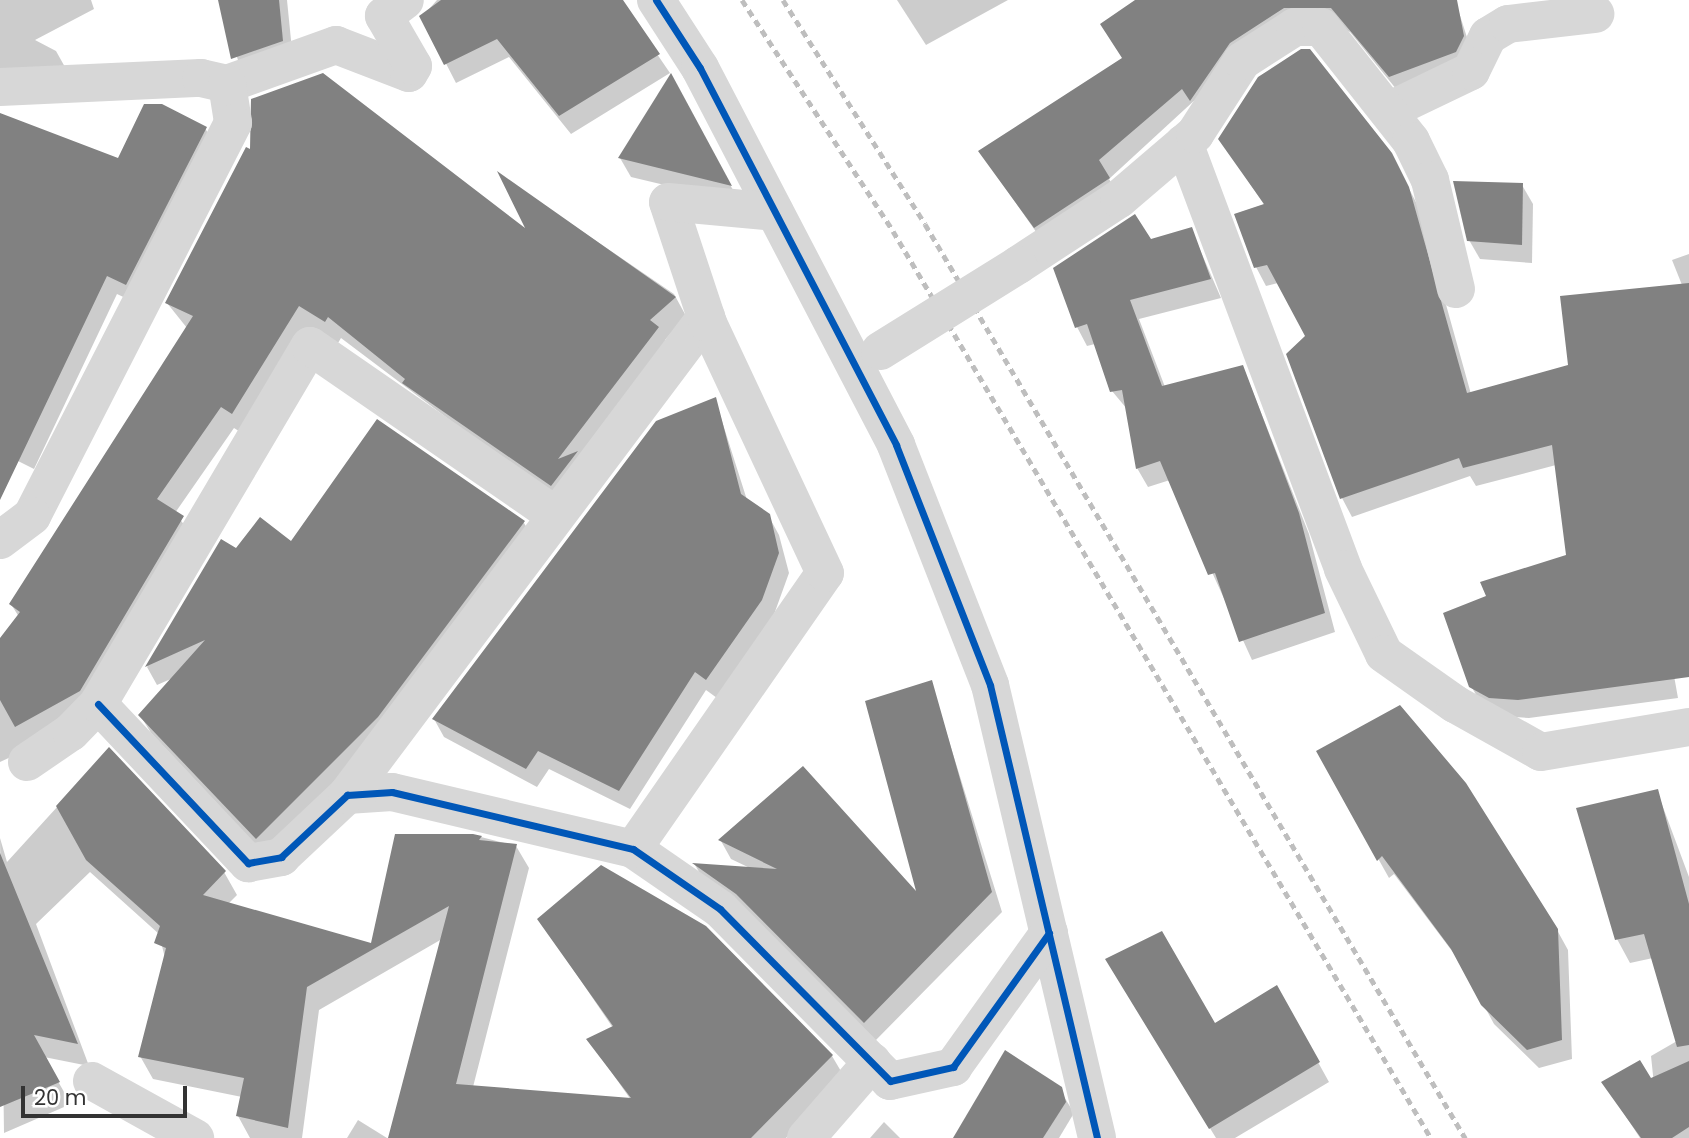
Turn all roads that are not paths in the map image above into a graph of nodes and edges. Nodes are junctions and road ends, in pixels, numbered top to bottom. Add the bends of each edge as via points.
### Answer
1 (405, 0) edge
2 (656, 0) edge
3 (1595, 14) dead end
4 (228, 84) junction
5 (0, 87) edge
6 (1388, 111) junction
7 (1184, 143) junction
8 (775, 212) junction
9 (1457, 289) dead end
10 (706, 317) junction
11 (868, 359) junction
12 (556, 516) junction
13 (0, 540) edge
14 (98, 704) junction
15 (1687, 737) edge
16 (27, 762) dead end
17 (347, 794) junction
18 (633, 849) junction
19 (1049, 933) junction
20 (872, 1062) junction
21 (92, 1081) dead end
22 (1089, 1099) junction
23 (195, 1138) edge
24 (806, 1138) edge
25 (1066, 1138) edge
26 (1097, 1138) edge

1 - 4 street via 384,16 413,66 409,73 336,45
2 - 8 street via 700,68
3 - 6 street via 1508,24 1488,36 1471,71
4 - 5 street via 201,78
4 - 13 street via 233,123 33,516
6 - 7 street via 1321,27 1295,27 1242,61
6 - 9 street via 1430,180
7 - 11 street, bridge via 1119,200
7 - 15 street via 1343,569 1384,654 1455,704 1541,751
8 - 10 street via 668,202
8 - 11 street
10 - 12 street
10 - 18 street via 825,573
11 - 19 street via 896,445 990,685
12 - 14 street via 310,346
12 - 17 street
14 - 16 street via 71,732
14 - 17 street via 248,863 281,857
17 - 18 street via 393,792
18 - 20 street via 720,909
19 - 20 street via 953,1067 890,1082
19 - 22 street
20 - 24 street
21 - 23 street
22 - 25 street
22 - 26 street

